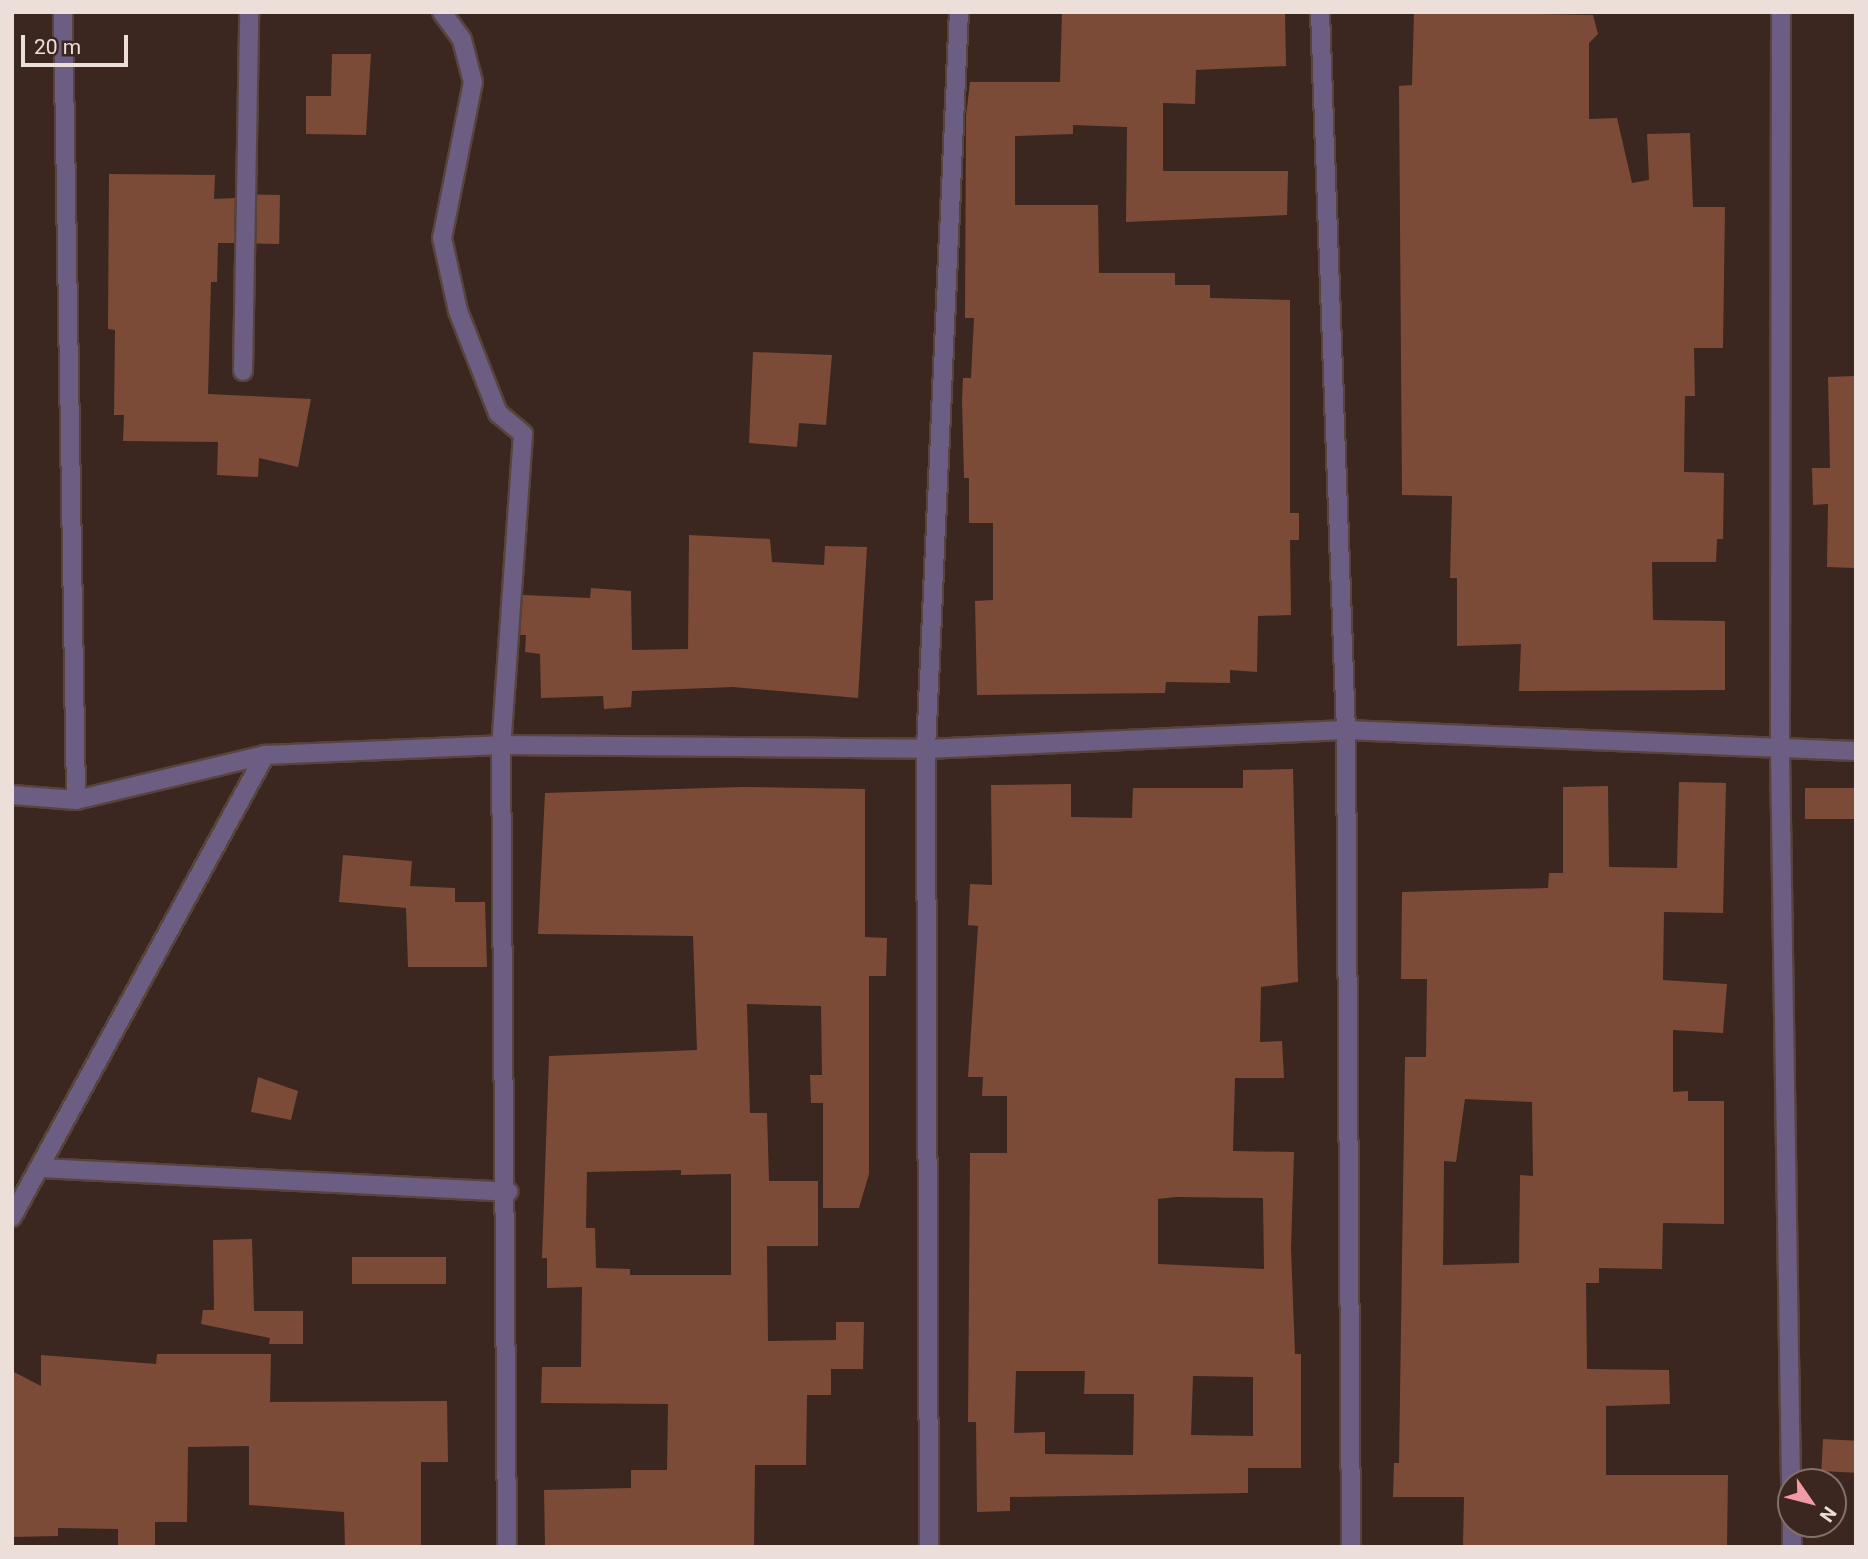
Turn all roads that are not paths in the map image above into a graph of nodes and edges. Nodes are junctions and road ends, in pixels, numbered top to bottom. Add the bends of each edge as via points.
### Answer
1 (63, 12) edge
2 (249, 12) edge
3 (442, 12) edge
4 (959, 12) edge
5 (1320, 12) edge
6 (1780, 12) edge
7 (243, 371) dead end
8 (1346, 730) junction
9 (501, 745) junction
10 (926, 749) junction
11 (1780, 751) junction
12 (1856, 751) edge
13 (265, 754) junction
14 (12, 795) edge
15 (76, 800) junction
16 (40, 1168) junction
17 (508, 1192) junction
18 (12, 1217) edge
19 (1791, 1468) edge
20 (507, 1547) edge
21 (929, 1547) edge
22 (1351, 1547) edge

1 - 15 street
2 - 7 street
3 - 9 street via 462,40 473,82 442,238 458,311 498,413 523,434
4 - 10 street
5 - 8 street
6 - 11 street
8 - 10 street
8 - 11 street
8 - 22 street
9 - 10 street
9 - 13 street
9 - 17 street
10 - 21 street
11 - 12 street
11 - 19 street
13 - 15 street
13 - 16 street
14 - 15 street
16 - 17 street
16 - 18 street
17 - 20 street

